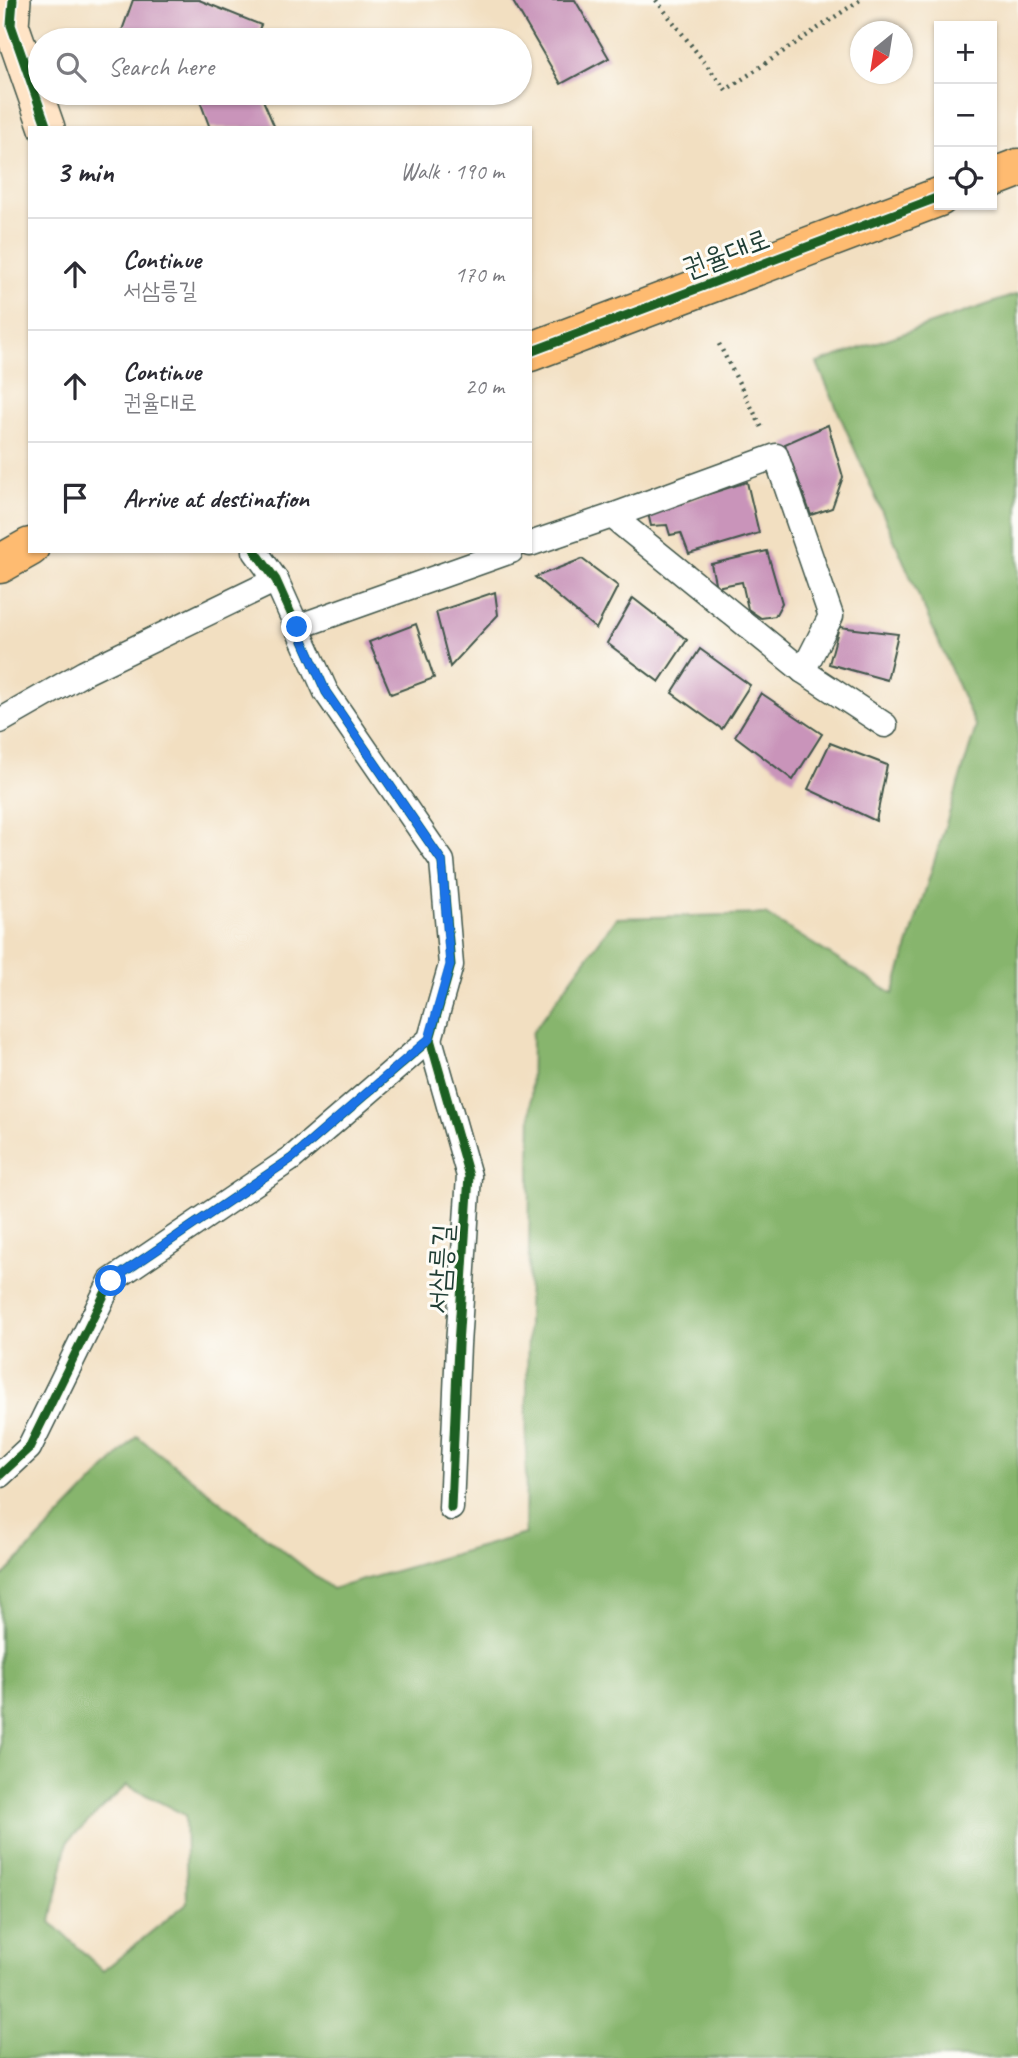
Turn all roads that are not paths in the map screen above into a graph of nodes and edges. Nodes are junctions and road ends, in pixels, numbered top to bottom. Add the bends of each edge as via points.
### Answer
1 (13, 0) edge
2 (28, 73) edge
3 (39, 105) edge
4 (46, 126) edge
5 (1018, 168) edge
6 (997, 176) edge
7 (934, 199) edge
8 (532, 351) edge
9 (612, 516) junction
10 (532, 543) edge
11 (28, 548) edge
12 (256, 553) edge
13 (505, 553) edge
14 (0, 564) edge
15 (276, 580) junction
16 (297, 627) junction
17 (803, 671) junction
18 (0, 721) edge
19 (885, 726) dead end
20 (429, 1039) junction
21 (0, 1475) edge
22 (451, 1508) dead end

1 - 2 main road via 11,24
3 - 4 main road
5 - 6 main road
7 - 8 main road, 권율대로
9 - 10 street
9 - 17 street
9 - 17 street via 776,456 831,617
11 - 14 main road
12 - 15 street
13 - 16 street
15 - 16 street
15 - 18 street via 84,673
16 - 20 street via 326,692 442,861 450,965
17 - 19 street
20 - 21 street via 292,1158 111,1281 29,1448
20 - 22 street, 서삼릉길 via 469,1176

